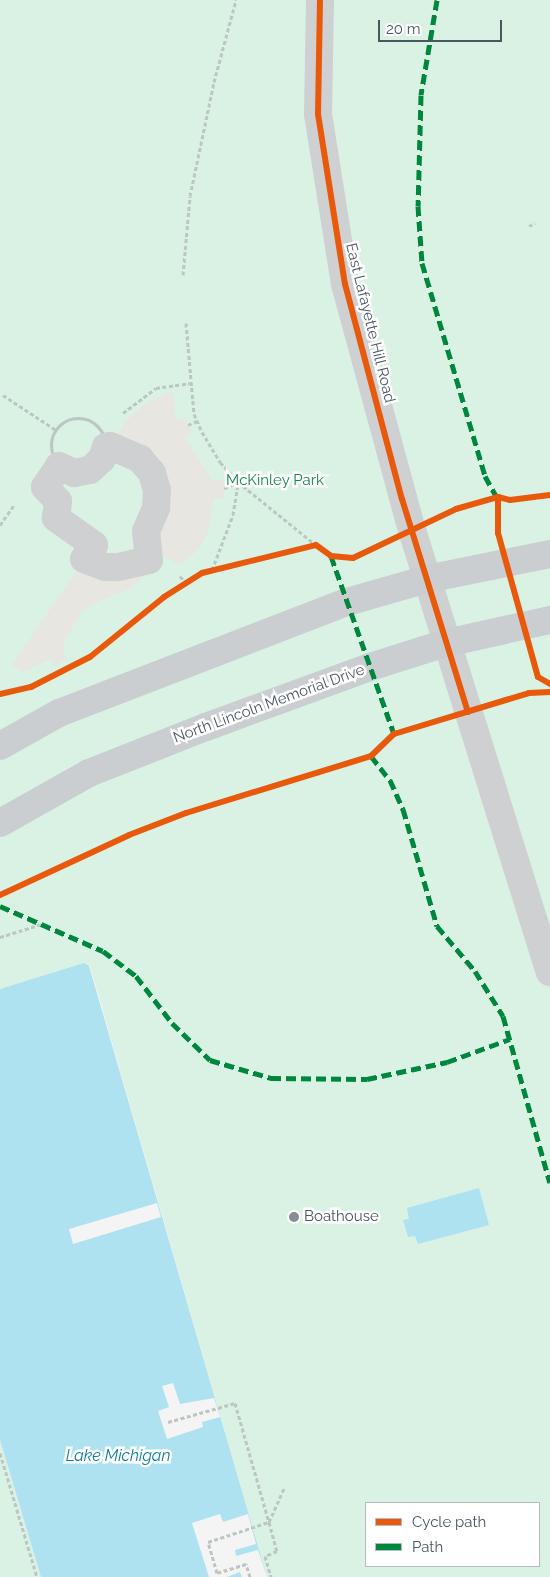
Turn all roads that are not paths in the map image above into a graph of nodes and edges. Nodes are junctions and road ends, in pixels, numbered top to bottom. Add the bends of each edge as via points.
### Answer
1 (320, 0) edge
2 (108, 439) joint
3 (550, 554) edge
4 (427, 579) junction
5 (550, 620) edge
6 (446, 643) junction
7 (0, 746) edge
8 (0, 823) edge
9 (550, 972) edge

1 - 4 street, East Lafayette Hill Road via 318,114 345,284
2 - 2 street via 140,459 152,474 157,490 156,508 146,531 149,560 118,567 104,567 84,559 94,545 56,518 58,501 45,487 59,466 74,473 90,470 102,459
3 - 4 main road
4 - 6 street, East Lafayette Hill Road
4 - 7 main road via 347,602 59,713
5 - 6 main road, North Lincoln Memorial Drive
6 - 8 main road, North Lincoln Memorial Drive via 370,667 90,773
6 - 9 street, East Lafayette Hill Road

